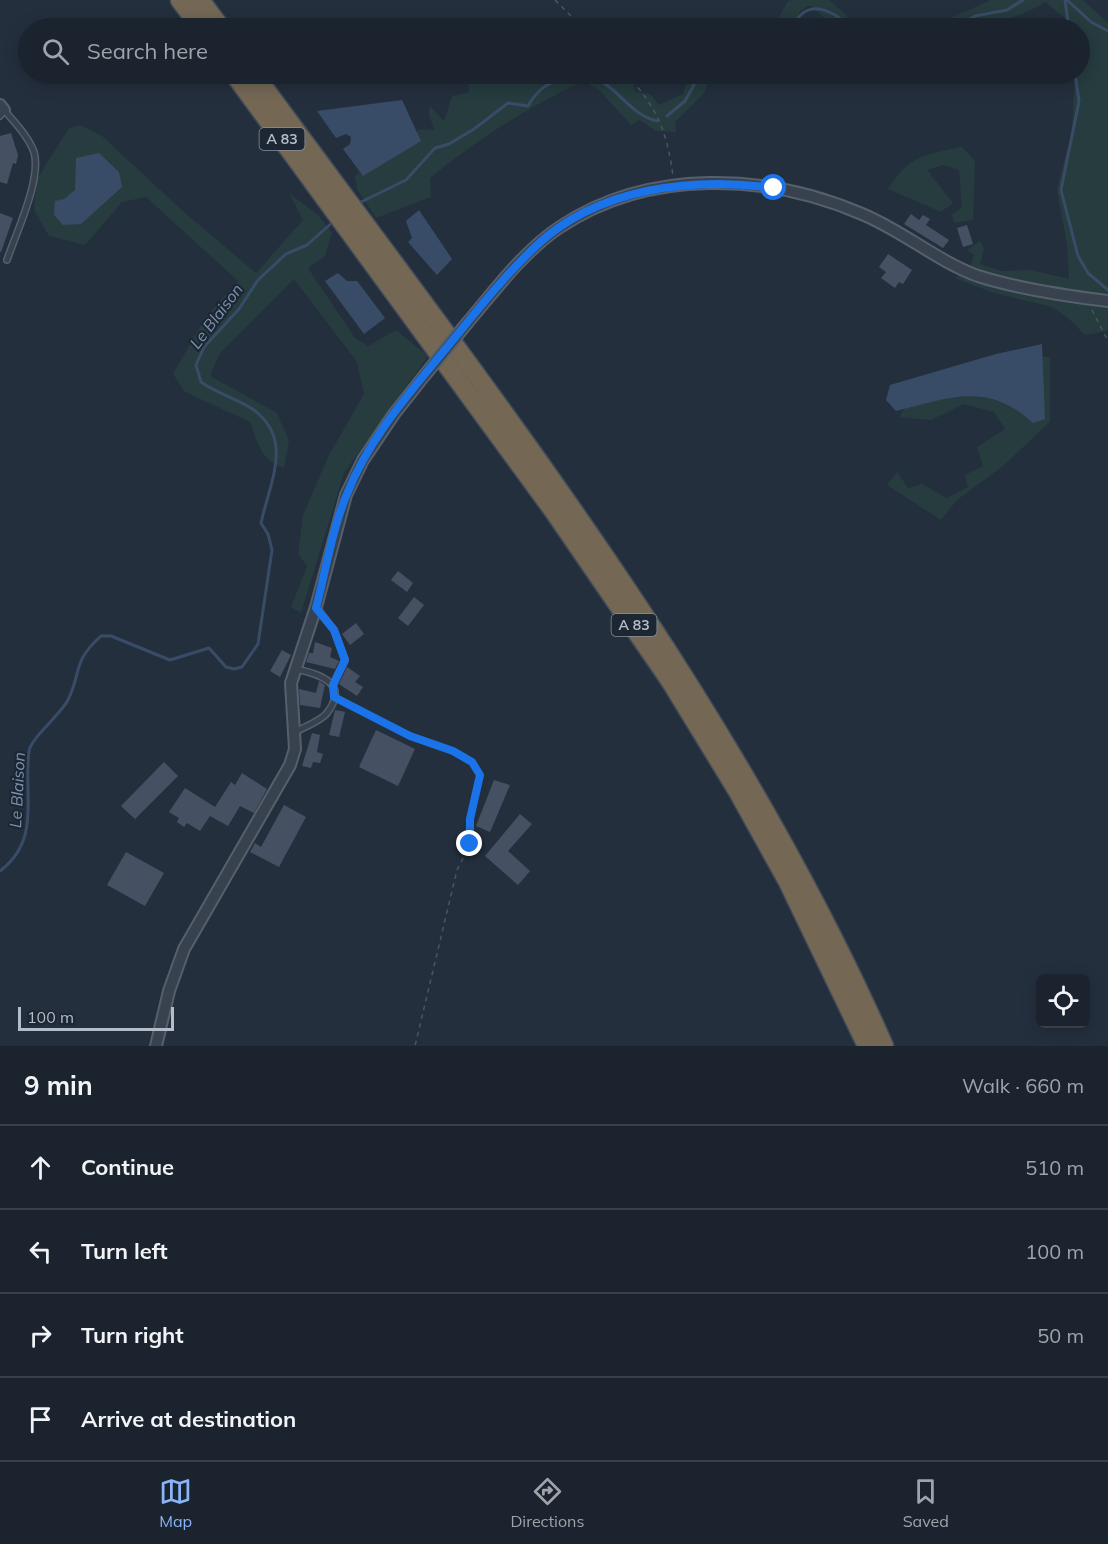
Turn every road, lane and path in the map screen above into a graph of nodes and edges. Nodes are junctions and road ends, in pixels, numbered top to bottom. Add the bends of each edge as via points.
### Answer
1 (180, 0) edge
2 (200, 0) edge
3 (555, 0) edge
4 (194, 18) edge
5 (214, 18) edge
6 (572, 18) edge
7 (242, 84) edge
8 (260, 84) edge
9 (634, 84) edge
10 (1, 110) edge
11 (674, 185) junction
12 (335, 200) junction
13 (358, 229) junction
14 (7, 260) dead end
15 (1091, 299) junction
16 (1108, 301) edge
17 (1108, 341) edge
18 (316, 608) junction
19 (296, 669) junction
20 (333, 685) junction
21 (334, 697) junction
22 (294, 732) junction
23 (156, 1046) edge
24 (415, 1046) edge
25 (867, 1046) edge
26 (884, 1046) edge

1 - 4 highway
2 - 5 highway
3 - 6 path
7 - 12 highway, A 83
8 - 12 highway, A 83
9 - 11 path via 660,120
10 - 14 lane via 29,141 35,164 32,186
11 - 15 street via 742,183 808,195 895,229 952,265 979,276
11 - 18 street, bridge via 592,210 560,227 536,246 468,322 394,414 363,460 346,495
12 - 13 highway, A 83
13 - 25 highway, A 83 via 671,682 782,872
13 - 26 highway, A 83 via 566,500 680,666 792,858
15 - 16 street
15 - 17 path via 1093,312
18 - 19 street
18 - 20 lane via 334,630 345,660
19 - 20 lane via 327,678
19 - 22 street via 291,683
20 - 21 lane
21 - 22 lane via 326,714
21 - 24 path via 410,736 453,751 472,762 480,775 470,819 470,844 457,870
22 - 23 street via 291,765 184,949

